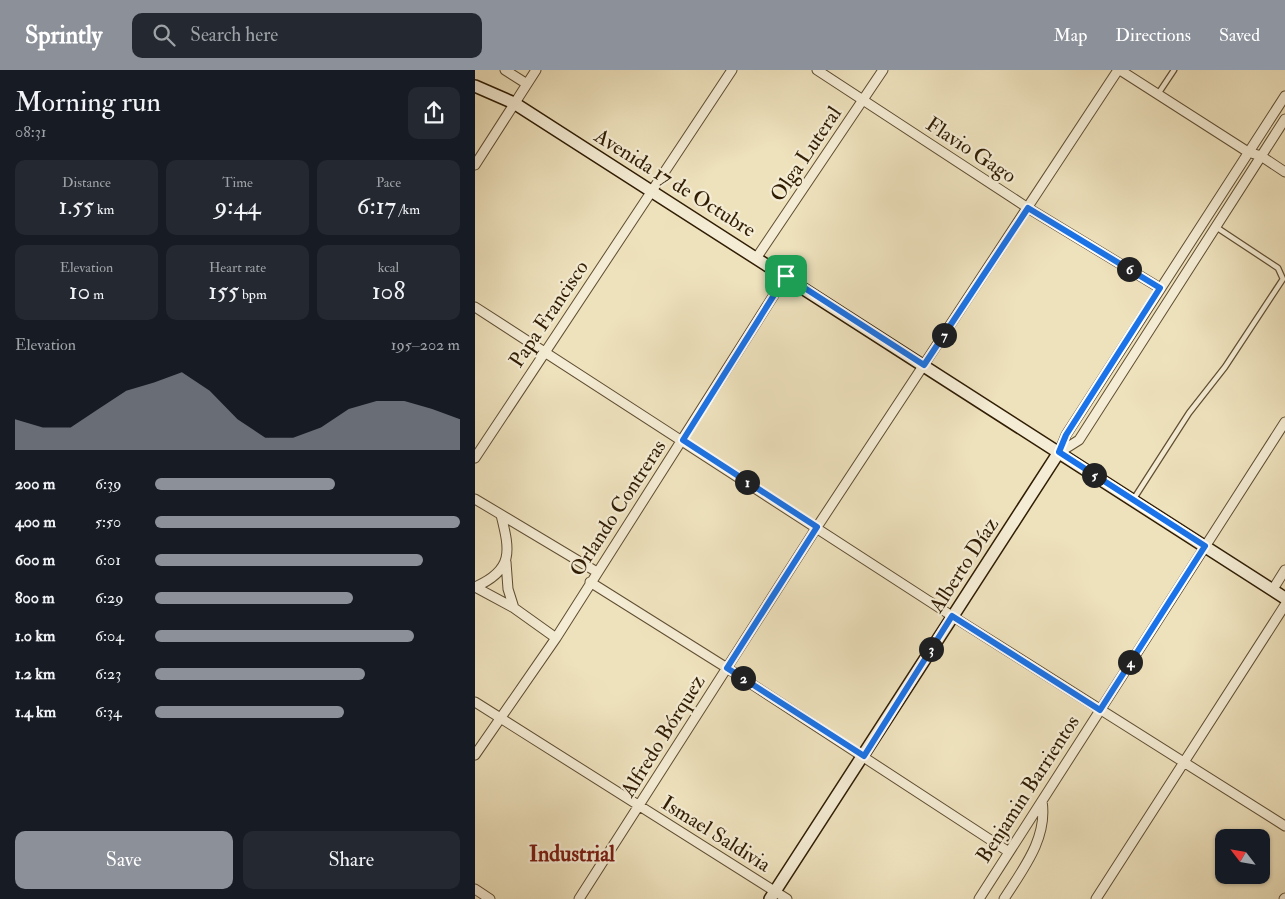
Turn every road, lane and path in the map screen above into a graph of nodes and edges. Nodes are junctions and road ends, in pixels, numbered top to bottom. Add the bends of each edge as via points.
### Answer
1 (505, 70) edge
2 (536, 70) edge
3 (732, 70) edge
4 (817, 70) edge
5 (883, 70) edge
6 (1119, 70) edge
7 (1174, 70) edge
8 (527, 84) junction
9 (475, 86) edge
10 (1158, 94) junction
11 (1285, 96) edge
12 (863, 100) junction
13 (514, 103) junction
14 (1285, 119) edge
15 (1248, 152) junction
16 (1261, 156) junction
17 (475, 164) edge
18 (1285, 172) edge
19 (652, 190) junction
20 (1028, 208) junction
21 (1216, 227) junction
22 (757, 257) junction
23 (786, 276) junction
24 (1160, 288) junction
25 (475, 307) edge
26 (545, 352) junction
27 (924, 365) junction
28 (1285, 422) edge
29 (683, 440) junction
30 (1059, 452) junction
31 (475, 458) edge
32 (475, 499) edge
33 (1133, 500) junction
34 (501, 515) junction
35 (817, 527) junction
36 (1205, 546) junction
37 (506, 560) junction
38 (1285, 570) edge
39 (597, 572) junction
40 (590, 582) junction
41 (1273, 589) junction
42 (1285, 598) edge
43 (1285, 605) edge
44 (514, 608) junction
45 (952, 616) junction
46 (556, 638) junction
47 (727, 668) junction
48 (475, 702) edge
49 (1100, 710) junction
50 (500, 718) junction
51 (475, 755) edge
52 (864, 756) junction
53 (1184, 763) junction
54 (1042, 801) junction
55 (640, 806) junction
56 (1285, 826) edge
57 (1009, 852) junction
58 (475, 890) edge
59 (772, 895) edge
60 (1098, 898) edge
61 (490, 899) edge
62 (579, 899) edge
63 (787, 899) edge
64 (979, 899) edge
65 (1004, 899) edge

1 - 8 street
2 - 8 street
3 - 19 street, Papa Francisco
4 - 12 street, Flavio Gago
5 - 12 street, Olga Luteral
6 - 10 street
6 - 20 street, Alfredo Bórquez
7 - 10 lane
8 - 13 street
9 - 13 main road, Avenida 17 de Octubre
10 - 15 street
11 - 15 street
12 - 20 street, Flavio Gago
12 - 22 street, Olga Luteral
13 - 17 street
13 - 19 main road, Avenida 17 de Octubre
14 - 16 street
15 - 16 street
15 - 24 street
16 - 18 street
16 - 21 street
19 - 22 main road, Avenida 17 de Octubre
19 - 26 street, Papa Francisco
20 - 24 street, Flavio Gago
20 - 27 street, Alfredo Bórquez
21 - 30 street via 1079,440
21 - 33 lane via 1278,268 1283,279 1225,367 1189,413
22 - 23 main road, Avenida 17 de Octubre
23 - 27 main road, Avenida 17 de Octubre
23 - 29 street, Orlando Contreras
24 - 30 street via 1066,435
25 - 26 street
26 - 29 street
26 - 31 street, Papa Francisco
27 - 30 main road, Avenida 17 de Octubre
27 - 35 street, Alfredo Bórquez
28 - 36 street, Benjamin Barrientos
29 - 35 street
29 - 39 street, Orlando Contreras
30 - 33 main road, Avenida 17 de Octubre
30 - 45 main road, Alberto Díaz
32 - 34 street
33 - 36 main road, Avenida 17 de Octubre
34 - 37 street via 509,544
34 - 39 street
35 - 45 street
35 - 47 street, Alfredo Bórquez
36 - 41 main road, Avenida 17 de Octubre
36 - 49 street, Benjamin Barrientos
37 - 44 street
37 - 44 street via 495,577 475,586
38 - 41 street
39 - 40 street, Orlando Contreras
40 - 46 street, Orlando Contreras
40 - 47 street
41 - 42 main road, Avenida 17 de Octubre
43 - 53 street
44 - 46 street
45 - 49 street
45 - 52 main road, Alberto Díaz
46 - 50 street, Orlando Contreras
47 - 52 street
47 - 55 street, Alfredo Bórquez
48 - 50 street, Ismael Saldivia
49 - 53 street
49 - 54 street, Benjamin Barrientos
50 - 51 street, Orlando Contreras
50 - 55 street, Ismael Saldivia
52 - 57 street
52 - 59 main road, Alberto Díaz
53 - 56 street
53 - 60 street
54 - 57 street, Benjamin Barrientos
54 - 65 street via 1042,829 1033,853
55 - 59 street, Ismael Saldivia
55 - 62 street, Alfredo Bórquez
57 - 64 street, Benjamin Barrientos
58 - 61 street
59 - 63 street, Ismael Saldivia

